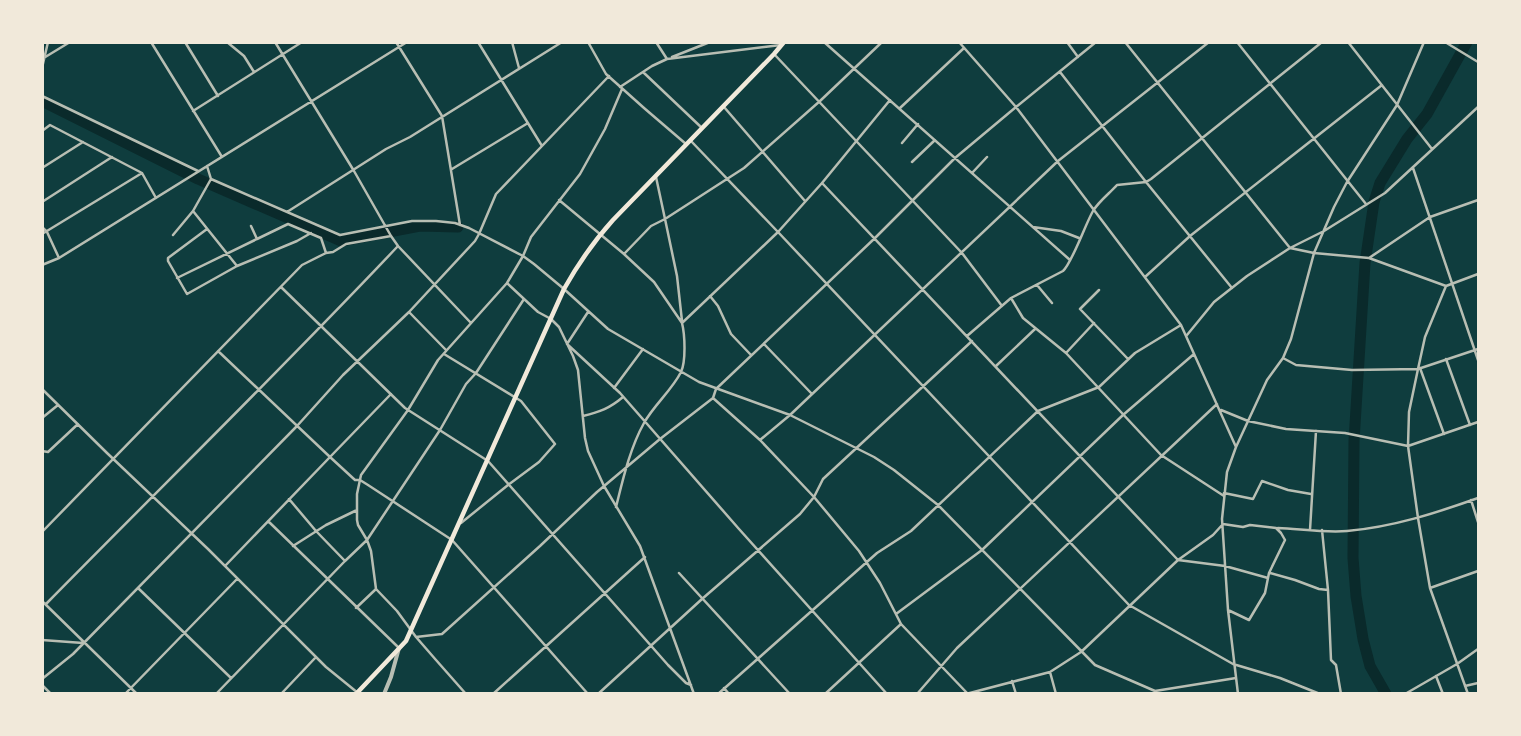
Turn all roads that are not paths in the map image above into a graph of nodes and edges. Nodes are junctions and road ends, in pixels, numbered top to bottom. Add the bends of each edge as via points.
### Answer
1 (48, 42) edge
2 (70, 42) edge
3 (151, 42) edge
4 (185, 42) edge
5 (227, 42) edge
6 (275, 42) edge
7 (302, 42) edge
8 (396, 42) edge
9 (407, 42) edge
10 (478, 42) edge
11 (512, 42) edge
12 (562, 42) edge
13 (588, 42) edge
14 (656, 42) edge
15 (710, 42) edge
16 (824, 42) edge
17 (882, 42) edge
18 (959, 42) edge
19 (1067, 42) edge
20 (1096, 42) edge
21 (1124, 42) edge
22 (1209, 42) edge
23 (1237, 42) edge
24 (1322, 42) edge
25 (1348, 42) edge
26 (1424, 42) edge
27 (1445, 42) edge
28 (783, 43) edge
29 (399, 47) junction
30 (964, 48) junction
31 (774, 54) junction
32 (283, 56) junction
33 (1078, 57) junction
34 (43, 59) edge
35 (667, 59) junction
36 (1478, 62) edge
37 (42, 68) edge
38 (519, 68) junction
39 (854, 68) junction
40 (642, 72) junction
41 (1060, 72) junction
42 (254, 73) junction
43 (609, 76) junction
44 (502, 80) junction
45 (1158, 84) junction
46 (1270, 84) junction
47 (1382, 85) junction
48 (621, 88) junction
49 (42, 96) edge
50 (218, 96) junction
51 (890, 100) junction
52 (820, 101) junction
53 (312, 103) junction
54 (1398, 105) junction
55 (724, 107) junction
56 (1016, 107) junction
57 (1478, 107) edge
58 (900, 108) junction
59 (193, 111) junction
60 (442, 116) junction
61 (528, 123) junction
62 (918, 124) junction
63 (1104, 126) junction
64 (702, 128) junction
65 (42, 131) edge
66 (1202, 138) junction
67 (1313, 139) junction
68 (935, 140) junction
69 (855, 141) junction
70 (83, 142) junction
71 (689, 143) junction
72 (902, 143) dead end
73 (542, 146) junction
74 (1432, 149) junction
75 (763, 152) junction
76 (112, 157) junction
77 (222, 157) junction
78 (987, 157) dead end
79 (955, 158) junction
80 (1058, 161) junction
81 (912, 162) dead end
82 (207, 166) junction
83 (42, 168) edge
84 (1413, 168) junction
85 (452, 169) junction
86 (354, 171) junction
87 (197, 172) junction
88 (142, 173) junction
89 (972, 173) junction
90 (656, 176) junction
91 (726, 178) junction
92 (211, 179) junction
93 (1146, 182) junction
94 (1348, 182) junction
95 (822, 183) junction
96 (1246, 193) junction
97 (156, 198) junction
98 (559, 200) junction
99 (1478, 200) edge
100 (805, 201) junction
101 (42, 202) edge
102 (913, 202) junction
103 (1366, 204) junction
104 (1010, 207) junction
105 (1094, 210) junction
106 (193, 211) junction
107 (287, 212) junction
108 (1430, 217) junction
109 (665, 219) junction
110 (460, 225) junction
111 (251, 226) dead end
112 (386, 226) junction
113 (42, 227) edge
114 (1033, 227) junction
115 (207, 229) junction
116 (1324, 231) junction
117 (47, 232) junction
118 (778, 232) junction
119 (311, 233) junction
120 (42, 234) edge
121 (480, 234) junction
122 (600, 234) junction
123 (173, 235) dead end
124 (390, 235) junction
125 (1190, 236) junction
126 (875, 238) junction
127 (1079, 238) junction
128 (257, 239) junction
129 (398, 246) junction
130 (1290, 248) junction
131 (326, 253) junction
132 (962, 253) junction
133 (1314, 253) junction
134 (226, 254) junction
135 (624, 254) junction
136 (523, 256) junction
137 (59, 258) junction
138 (1369, 258) junction
139 (1070, 260) junction
140 (42, 265) edge
141 (237, 266) junction
142 (1478, 274) edge
143 (177, 278) junction
144 (1145, 278) junction
145 (507, 283) junction
146 (1452, 283) junction
147 (434, 284) junction
148 (826, 284) junction
149 (1037, 285) junction
150 (1446, 286) junction
151 (281, 288) junction
152 (1232, 288) junction
153 (564, 289) junction
154 (923, 290) junction
155 (1099, 290) dead end
156 (710, 296) junction
157 (1011, 298) junction
158 (524, 299) junction
159 (1052, 303) dead end
160 (1002, 306) junction
161 (409, 312) junction
162 (588, 312) junction
163 (551, 319) junction
164 (682, 323) junction
165 (1094, 323) junction
166 (470, 324) junction
167 (1181, 326) junction
168 (322, 327) junction
169 (1035, 329) junction
170 (875, 336) junction
171 (967, 336) junction
172 (1186, 336) junction
173 (972, 341) junction
174 (567, 344) junction
175 (764, 344) junction
176 (643, 349) junction
177 (218, 350) junction
178 (446, 350) junction
179 (1477, 350) edge
180 (1066, 353) junction
181 (444, 354) junction
182 (1194, 354) junction
183 (752, 355) junction
184 (1282, 358) junction
185 (1128, 359) junction
186 (1446, 359) junction
187 (1478, 360) edge
188 (357, 362) junction
189 (996, 366) junction
190 (1419, 368) junction
191 (681, 372) junction
192 (476, 374) junction
193 (923, 387) junction
194 (1099, 387) junction
195 (614, 388) junction
196 (42, 389) edge
197 (258, 389) junction
198 (716, 389) junction
199 (392, 394) junction
200 (812, 394) junction
201 (623, 397) junction
202 (713, 398) junction
203 (515, 399) junction
204 (1217, 404) junction
205 (58, 405) junction
206 (408, 410) junction
207 (1220, 410) junction
208 (1038, 411) junction
209 (790, 415) junction
210 (1123, 415) junction
211 (583, 416) junction
212 (42, 418) edge
213 (1248, 421) junction
214 (645, 422) junction
215 (1478, 422) edge
216 (78, 424) junction
217 (1470, 425) junction
218 (297, 426) junction
219 (440, 430) junction
220 (1316, 431) junction
221 (1444, 434) junction
222 (660, 439) junction
223 (760, 440) junction
224 (1408, 446) junction
225 (1236, 447) junction
226 (858, 448) junction
227 (42, 451) edge
228 (1161, 455) junction
229 (1080, 456) junction
230 (330, 457) junction
231 (989, 457) junction
232 (113, 459) junction
233 (488, 462) junction
234 (627, 467) junction
235 (360, 480) junction
236 (508, 485) junction
237 (604, 486) junction
238 (1312, 494) junction
239 (1224, 495) junction
240 (152, 496) junction
241 (1118, 496) junction
242 (814, 497) junction
243 (289, 498) junction
244 (1478, 498) edge
245 (1471, 500) junction
246 (1031, 501) junction
247 (394, 502) junction
248 (938, 505) junction
249 (616, 508) junction
250 (357, 510) junction
251 (1418, 518) junction
252 (268, 521) junction
253 (1478, 522) edge
254 (459, 524) junction
255 (1223, 524) junction
256 (1276, 528) junction
257 (1310, 530) junction
258 (1322, 530) junction
259 (316, 531) junction
260 (42, 532) edge
261 (192, 534) junction
262 (552, 534) junction
263 (367, 540) junction
264 (452, 540) junction
265 (1070, 542) junction
266 (292, 546) junction
267 (758, 549) junction
268 (982, 550) junction
269 (645, 557) junction
270 (1178, 560) junction
271 (345, 561) junction
272 (866, 562) junction
273 (225, 566) junction
274 (1225, 566) junction
275 (1478, 572) edge
276 (679, 573) dead end
277 (1269, 573) junction
278 (1268, 578) junction
279 (237, 579) junction
280 (327, 580) junction
281 (138, 588) junction
282 (494, 588) junction
283 (1430, 588) junction
284 (376, 589) junction
285 (1019, 589) junction
286 (1328, 590) junction
287 (604, 593) junction
288 (702, 598) junction
289 (42, 601) edge
290 (46, 604) junction
291 (1129, 605) junction
292 (356, 608) junction
293 (812, 610) junction
294 (1228, 610) junction
295 (896, 614) junction
296 (902, 624) junction
297 (284, 625) junction
298 (670, 629) junction
299 (412, 630) junction
300 (184, 633) junction
301 (416, 637) junction
302 (42, 640) edge
303 (84, 643) junction
304 (546, 646) junction
305 (651, 646) junction
306 (399, 648) junction
307 (1478, 649) edge
308 (1081, 652) junction
309 (316, 657) junction
310 (758, 658) junction
311 (860, 662) junction
312 (1233, 664) junction
313 (1457, 664) junction
314 (942, 665) junction
315 (1050, 672) junction
316 (1436, 676) junction
317 (231, 678) junction
318 (1236, 678) junction
319 (42, 679) edge
320 (1012, 681) junction
321 (1478, 683) edge
322 (42, 685) edge
323 (691, 685) junction
324 (1464, 686) junction
325 (131, 687) junction
326 (724, 688) junction
327 (357, 693) edge
328 (967, 693) edge
329 (51, 694) edge
330 (124, 694) edge
331 (137, 694) edge
332 (216, 694) edge
333 (281, 694) edge
334 (384, 694) edge
335 (466, 694) edge
336 (493, 694) edge
337 (588, 694) edge
338 (598, 694) edge
339 (694, 694) edge
340 (718, 694) edge
341 (729, 694) edge
342 (790, 694) edge
343 (825, 694) edge
344 (887, 694) edge
345 (917, 694) edge
346 (1016, 694) edge
347 (1056, 694) edge
348 (1238, 694) edge
349 (1320, 694) edge
350 (1341, 694) edge
351 (1405, 694) edge
352 (1442, 694) edge
353 (1468, 694) edge

1 - 34 street
2 - 34 street
3 - 59 street
4 - 50 street
5 - 42 street via 244,56
6 - 32 street
7 - 32 street
8 - 29 street
9 - 29 street
10 - 44 street
11 - 38 street
12 - 38 street
13 - 43 street
14 - 35 street
15 - 35 street
16 - 39 street
17 - 39 street
18 - 30 street
19 - 33 street
20 - 33 street
21 - 45 street
22 - 45 street
23 - 46 street
24 - 46 street
25 - 47 street
26 - 54 street
27 - 36 street
28 - 31 main road
28 - 35 street
29 - 53 street
29 - 60 street
30 - 56 street
30 - 58 street
31 - 52 street
31 - 55 main road
32 - 42 street
32 - 53 street
33 - 41 street
34 - 37 street
35 - 40 street
38 - 44 street
39 - 51 street
39 - 52 street
40 - 48 street
40 - 64 street
41 - 56 street
41 - 63 street
42 - 50 street
43 - 48 street
43 - 73 street
44 - 60 street
44 - 61 street
45 - 63 street
45 - 66 street
46 - 66 street
46 - 67 street
47 - 54 street
47 - 67 street
48 - 71 street
48 - 98 street via 593,152
49 - 87 street
50 - 59 street
51 - 58 street
51 - 69 street
52 - 69 street
52 - 75 street
53 - 77 street
53 - 86 street
54 - 74 street
54 - 94 street
55 - 64 main road
55 - 75 street
56 - 79 street
56 - 80 street
57 - 74 street
58 - 62 street
59 - 77 street
60 - 85 street
60 - 86 street
61 - 73 street
61 - 85 street
62 - 68 street
62 - 72 street
63 - 80 street
63 - 93 street
64 - 71 main road
65 - 70 street via 50,125
66 - 93 street
66 - 96 street
67 - 94 street
67 - 96 street
68 - 79 street
68 - 81 street
69 - 95 street
69 - 102 street
70 - 76 street
70 - 83 street
71 - 90 main road
71 - 91 street
73 - 121 street via 496,194
74 - 84 street
75 - 91 street
75 - 100 street
76 - 88 street
76 - 101 street
77 - 82 street
78 - 89 street
79 - 89 street
79 - 102 street
80 - 104 street
80 - 105 street
82 - 87 street
82 - 92 street
84 - 103 street via 1385,193
84 - 108 street
85 - 110 street
86 - 107 street
86 - 112 street
87 - 97 street
88 - 97 street
88 - 117 street
89 - 104 street
90 - 109 street
90 - 122 main road
91 - 109 street
91 - 118 street
92 - 106 street
92 - 107 street
93 - 105 street via 1118,185
93 - 125 street
94 - 103 street
94 - 116 street
95 - 100 street
95 - 126 street
96 - 125 street
96 - 130 street
97 - 137 street
98 - 122 street
98 - 136 street via 532,237
99 - 108 street
100 - 118 street
102 - 126 street
102 - 132 street
103 - 116 street
104 - 114 street
104 - 132 street
105 - 127 street
105 - 144 street
106 - 115 street
106 - 123 street
107 - 112 street via 340,235
108 - 138 street
108 - 146 street
109 - 135 street via 651,226
109 - 164 street via 677,276
110 - 112 street via 412,221
110 - 121 street
111 - 128 street
112 - 124 street
113 - 117 street
114 - 127 street via 1061,231
114 - 139 street
115 - 134 street
115 - 143 street via 168,258
116 - 130 street
116 - 133 street
117 - 120 street
117 - 137 street
118 - 148 street
118 - 156 street
119 - 128 street via 288,224
119 - 131 street via 321,238
119 - 141 street
121 - 136 street
121 - 147 street
122 - 135 street
122 - 153 main road
124 - 129 street
124 - 131 street via 346,244
125 - 144 street
125 - 152 street
126 - 148 street
126 - 154 street
127 - 139 street
128 - 134 street
129 - 147 street
129 - 168 street
130 - 133 street
130 - 152 street
131 - 151 street via 302,265
132 - 154 street
132 - 160 street
133 - 138 street
133 - 184 street via 1291,339
134 - 141 street
134 - 143 street
135 - 164 street via 654,282
136 - 145 street
136 - 153 street
137 - 140 street
138 - 150 street
139 - 149 street via 1063,271
141 - 143 street via 189,293
142 - 146 street
144 - 167 street
145 - 158 street
145 - 166 street
146 - 150 street
146 - 179 street
147 - 161 street
147 - 166 street
148 - 170 street
148 - 175 street
149 - 157 street
149 - 159 street
150 - 190 street via 1425,337
151 - 168 street
151 - 177 street
152 - 172 street via 1206,309
153 - 162 street
153 - 163 main road
154 - 170 street
154 - 171 street
155 - 165 street via 1080,309
156 - 164 street
156 - 183 street via 731,334
157 - 160 street
157 - 169 street via 1022,318
158 - 163 street
158 - 192 street
160 - 171 street
161 - 178 street
161 - 188 street
162 - 174 street
162 - 176 street via 608,329
163 - 174 street
163 - 203 main road
164 - 191 street
165 - 180 street
165 - 185 street
166 - 178 street
167 - 172 street
167 - 185 street
168 - 188 street
168 - 197 street
169 - 180 street
169 - 189 street
170 - 193 street
170 - 200 street
171 - 173 street
172 - 182 street
173 - 189 street
173 - 193 street
174 - 195 street
174 - 211 street via 578,370
175 - 183 street
175 - 200 street
176 - 191 street
176 - 195 street
177 - 197 street
177 - 232 street
178 - 181 street
179 - 186 street
179 - 187 street
180 - 194 street
181 - 192 street
181 - 206 street
182 - 204 street
182 - 210 street
183 - 198 street
184 - 190 street via 1296,365 1352,370
184 - 213 street via 1266,380
185 - 194 street
186 - 190 street
186 - 217 street
188 - 199 street
188 - 218 street
189 - 208 street
190 - 221 street
190 - 224 street via 1409,412
191 - 198 street
191 - 214 street
192 - 203 street
192 - 219 street via 466,384
193 - 226 street
193 - 231 street
194 - 208 street
194 - 210 street
195 - 201 street
196 - 205 street
197 - 218 street
197 - 240 street
198 - 202 street
198 - 209 street
199 - 206 street
199 - 230 street
200 - 209 street
201 - 211 street via 601,412
201 - 214 street
202 - 222 street
202 - 223 street
203 - 233 main road
203 - 236 street via 555,444 539,462
204 - 207 street
204 - 228 street
205 - 212 street
205 - 216 street
206 - 219 street
206 - 235 street
207 - 213 street
207 - 225 street
208 - 229 street
208 - 231 street
209 - 223 street
209 - 226 street
210 - 228 street
210 - 229 street
211 - 237 street via 588,451
213 - 220 street
213 - 225 street
214 - 222 street
214 - 234 street
215 - 217 street
216 - 227 street via 48,452
216 - 232 street
217 - 221 street
218 - 230 street
218 - 261 street
219 - 233 street
219 - 247 street
220 - 224 street via 1345,433
220 - 238 street
221 - 224 street
222 - 234 street
222 - 267 street
223 - 242 street
224 - 251 street
225 - 239 street
226 - 242 street via 823,479
226 - 248 street via 894,470
228 - 239 street
228 - 241 street
229 - 241 street
229 - 246 street
230 - 235 street via 355,480
230 - 243 street
231 - 246 street
231 - 248 street
232 - 240 street
232 - 260 street
233 - 236 street
233 - 254 main road
234 - 237 street
234 - 249 street
235 - 247 street
235 - 250 street
236 - 254 street
236 - 262 street
237 - 249 street
237 - 262 street
238 - 239 street via 1262,481 1253,499
238 - 257 street
239 - 255 street
240 - 261 street
240 - 290 street
241 - 265 street
241 - 270 street
242 - 267 street via 800,514
242 - 272 street
243 - 252 street
243 - 259 street
244 - 245 street
245 - 251 street
245 - 253 street
246 - 265 street
246 - 268 street
247 - 263 street
247 - 264 street
248 - 268 street
248 - 272 street via 911,530
249 - 269 street
250 - 259 street
250 - 263 street via 358,525
251 - 258 street via 1345,532
251 - 283 street
252 - 266 street
252 - 273 street
254 - 264 main road
255 - 256 street
255 - 270 street
255 - 274 street
256 - 257 street
256 - 277 street via 1285,540
257 - 258 street
258 - 286 street
259 - 266 street
259 - 271 street
261 - 273 street
261 - 281 street
262 - 282 street
262 - 287 street
263 - 271 street
263 - 284 street
264 - 282 street
264 - 299 main road
265 - 285 street
265 - 291 street
266 - 280 street
267 - 288 street
267 - 293 street
268 - 285 street
268 - 295 street
269 - 287 street
269 - 298 street
270 - 274 street
270 - 291 street
271 - 280 street
272 - 293 street
272 - 295 street
273 - 279 street
274 - 278 street
274 - 294 street
275 - 283 street
276 - 288 street
277 - 278 street
277 - 286 street
278 - 294 street via 1265,592 1249,620
279 - 297 street
279 - 300 street
280 - 292 street
280 - 297 street
281 - 300 street
281 - 303 street
282 - 301 street via 442,634
282 - 304 street
283 - 313 street
284 - 292 street
284 - 299 street
285 - 308 street
285 - 314 street
286 - 350 street via 1331,660 1336,665
287 - 304 street
287 - 305 street
288 - 298 street
288 - 310 street
289 - 290 street
290 - 303 street
291 - 308 street
291 - 312 street
292 - 306 street
293 - 310 street
293 - 311 street
294 - 312 street
295 - 296 street
296 - 311 street
296 - 314 street
297 - 309 street
297 - 317 street
298 - 305 street
298 - 323 street
299 - 301 street
299 - 306 main road
300 - 317 street
300 - 325 street
301 - 335 street
302 - 303 street
303 - 319 street
303 - 325 street
304 - 336 street
304 - 337 street
305 - 323 street
305 - 338 street
306 - 327 main road
306 - 334 street
307 - 313 street
308 - 315 street
308 - 318 street via 1095,665 1155,691
309 - 327 street
309 - 333 street
310 - 326 street
310 - 342 street
311 - 343 street
311 - 344 street
312 - 318 street
312 - 349 street
313 - 316 street
313 - 324 street
314 - 328 street
314 - 345 street
315 - 320 street
315 - 347 street
316 - 351 street
316 - 352 street
317 - 332 street
318 - 348 street
320 - 328 street
320 - 346 street
321 - 324 street
322 - 329 street
323 - 339 street
324 - 353 street
325 - 330 street
325 - 331 street
326 - 340 street
326 - 341 street

